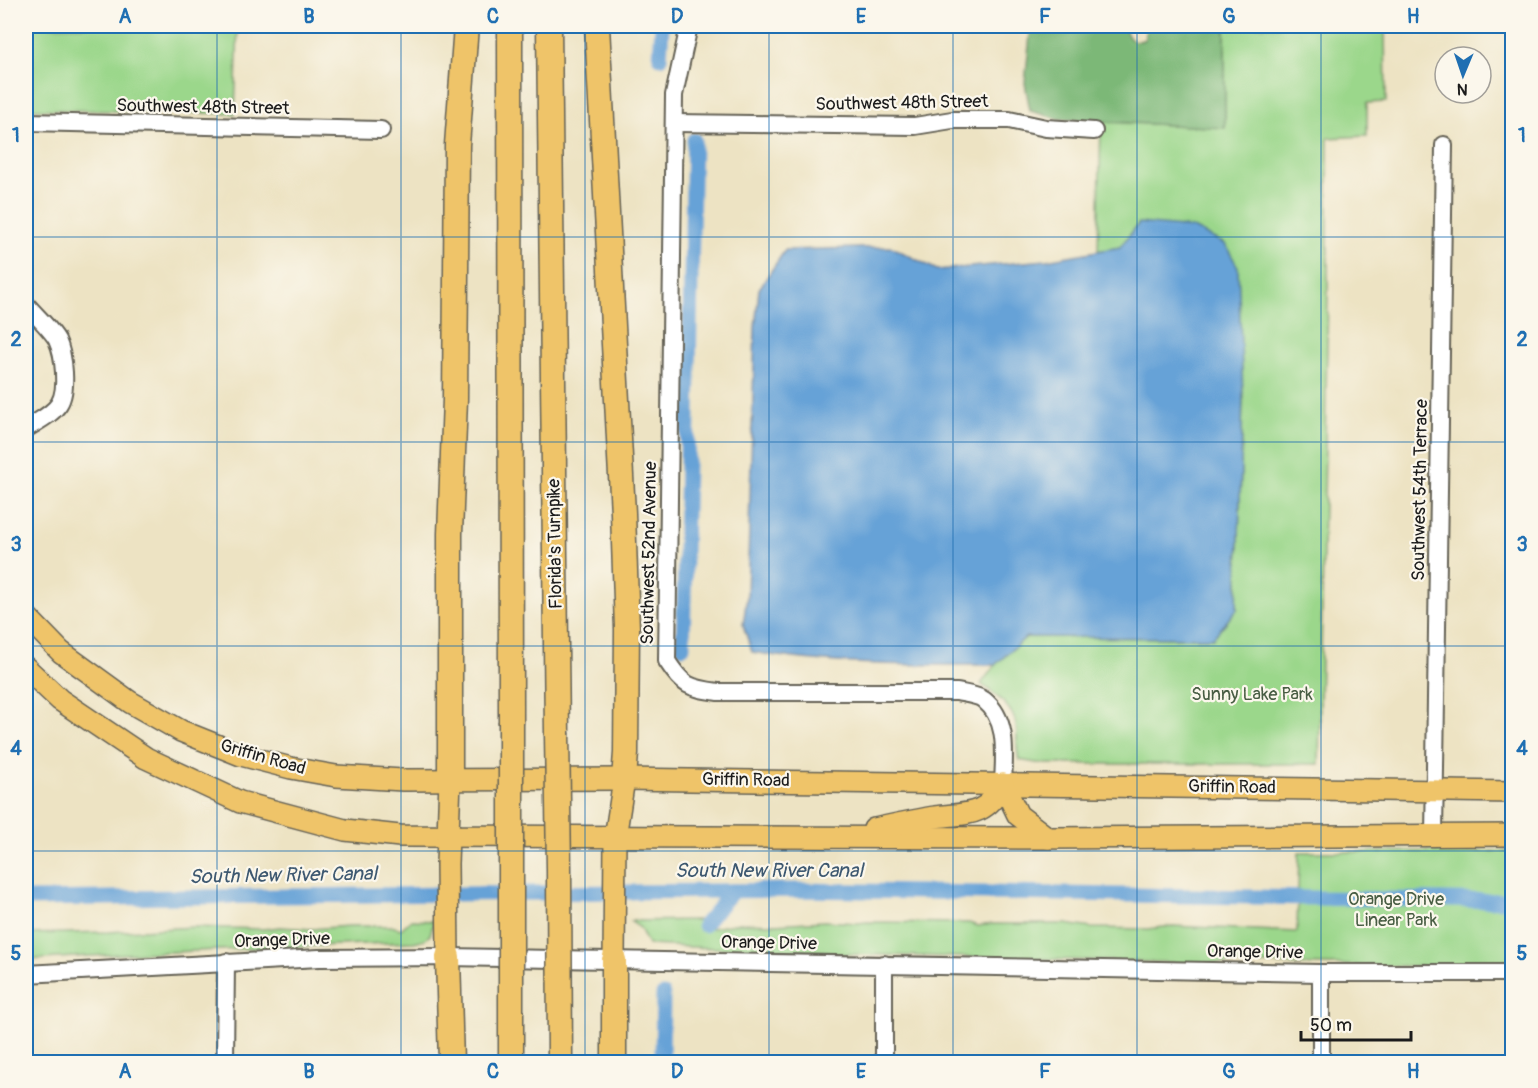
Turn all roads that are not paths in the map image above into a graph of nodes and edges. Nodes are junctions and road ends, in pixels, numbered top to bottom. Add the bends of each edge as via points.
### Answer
1 (466, 26) edge
2 (510, 26) edge
3 (549, 26) edge
4 (597, 26) edge
5 (688, 26) edge
6 (26, 123) edge
7 (674, 123) junction
8 (381, 130) dead end
9 (1094, 131) dead end
10 (1444, 145) dead end
11 (26, 304) edge
12 (26, 429) edge
13 (26, 616) edge
14 (26, 668) edge
15 (450, 778) junction
16 (624, 778) junction
17 (1003, 784) junction
18 (1435, 791) junction
19 (1512, 792) edge
20 (1512, 835) edge
21 (1434, 836) junction
22 (447, 837) junction
23 (615, 838) junction
24 (1048, 838) junction
25 (830, 839) junction
26 (448, 957) junction
27 (614, 960) junction
28 (226, 962) junction
29 (884, 964) junction
30 (1321, 973) junction
31 (1512, 973) edge
32 (26, 974) edge
33 (225, 1062) edge
34 (451, 1062) edge
35 (511, 1062) edge
36 (560, 1062) edge
37 (614, 1062) edge
38 (884, 1062) edge
39 (1321, 1062) edge

1 - 15 highway via 457,165
2 - 35 highway, bridge
3 - 36 highway, Florida's Turnpike, bridge
4 - 16 highway via 625,563
5 - 7 street, Southwest 52nd Avenue via 674,95
6 - 8 street, Southwest 48th Street
7 - 9 street, Southwest 48th Street via 915,126 952,120 1009,120 1046,128
7 - 17 street, Southwest 52nd Avenue via 667,661 678,679 694,688 718,692 957,692 983,698 997,714 1005,744
10 - 18 street, Southwest 54th Terrace
11 - 12 street via 56,339 64,368 64,388 61,402 54,410
13 - 15 main road, Griffin Road via 61,652 130,702 181,731 241,755 336,776
14 - 22 main road via 60,700 146,758 240,802 345,830
15 - 16 main road, Griffin Road
15 - 22 main road
16 - 17 main road, Griffin Road
16 - 23 main road
17 - 18 main road, Griffin Road
17 - 24 main road via 1018,814
17 - 25 main road via 990,803 972,813
18 - 19 main road, Griffin Road
18 - 21 street, Southwest 54th Terrace
20 - 21 main road
21 - 24 main road
22 - 23 main road
22 - 26 main road
23 - 25 main road
23 - 27 main road
24 - 25 main road
26 - 27 street, Orange Drive
26 - 28 street, Orange Drive
26 - 34 highway
27 - 29 street, Orange Drive
27 - 37 highway
28 - 32 street, Orange Drive
28 - 33 street
29 - 30 street, Orange Drive
29 - 38 street
30 - 31 street, Orange Drive
30 - 39 street

